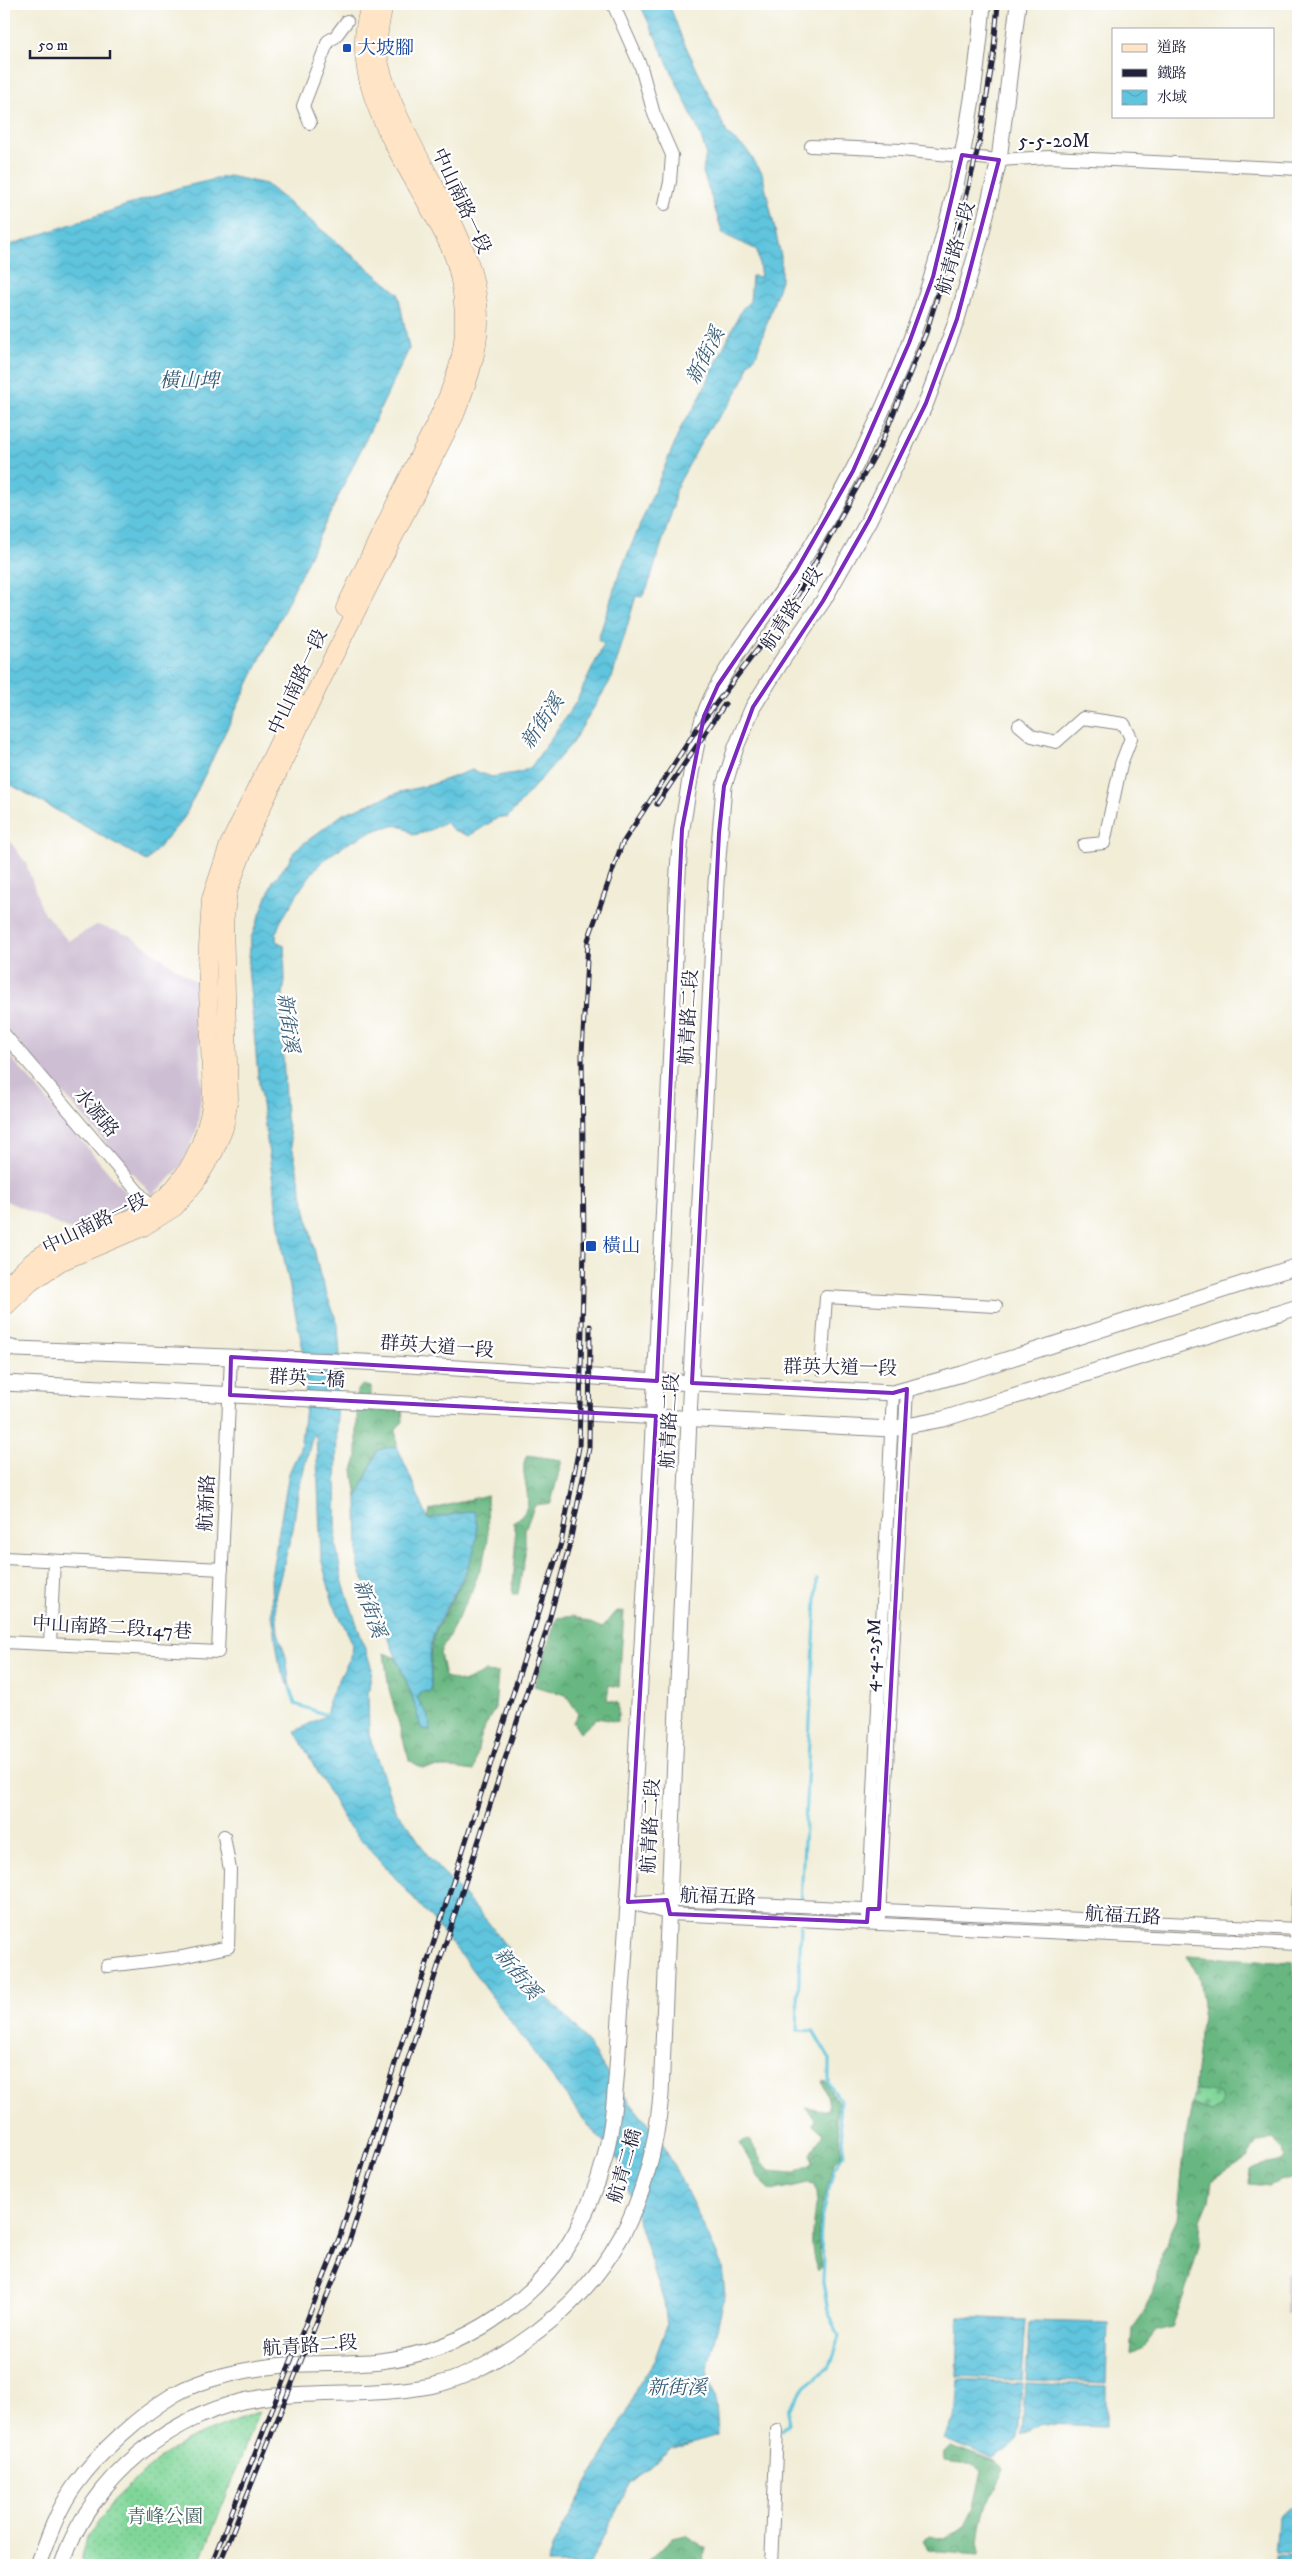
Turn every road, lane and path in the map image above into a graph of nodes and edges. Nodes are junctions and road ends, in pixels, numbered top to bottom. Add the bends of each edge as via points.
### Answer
1 (371, 4) edge
2 (384, 4) edge
3 (613, 4) edge
4 (983, 4) edge
5 (1018, 4) edge
6 (347, 21) dead end
7 (310, 124) dead end
8 (811, 146) dead end
9 (962, 155) junction
10 (999, 160) junction
11 (1298, 168) edge
12 (665, 204) dead end
13 (1019, 725) dead end
14 (1084, 845) dead end
15 (4, 1034) edge
16 (156, 1212) junction
17 (1298, 1266) edge
18 (5, 1300) edge
19 (996, 1306) dead end
20 (1298, 1307) edge
21 (4, 1346) edge
22 (231, 1357) junction
23 (363, 1362) joint
24 (821, 1369) dead end
25 (656, 1381) junction
26 (4, 1383) edge
27 (692, 1383) junction
28 (900, 1391) junction
29 (230, 1395) junction
30 (656, 1416) junction
31 (689, 1418) junction
32 (898, 1428) junction
33 (4, 1558) edge
34 (54, 1561) junction
35 (222, 1569) junction
36 (4, 1642) edge
37 (50, 1644) junction
38 (218, 1652) joint
39 (224, 1836) dead end
40 (1298, 1891) edge
41 (628, 1902) junction
42 (669, 1907) junction
43 (873, 1915) junction
44 (1297, 1929) edge
45 (1297, 1944) edge
46 (107, 1966) dead end
47 (619, 2043) joint
48 (661, 2095) joint
49 (597, 2185) joint
50 (777, 2430) dead end
51 (38, 2565) edge
52 (62, 2565) edge
53 (771, 2565) edge

1 - 16 main road, 中山南路一段 via 364,36 364,62 369,85 393,141 452,254 463,308 463,342 437,422 219,869 208,929 212,1100 209,1121 192,1161
2 - 16 main road, 中山南路一段 via 378,32 382,75 405,133 467,255 479,323 476,353 455,415 318,687 252,828 228,891 224,923 229,1099 224,1128 214,1152 175,1207
3 - 12 street via 641,67 654,114 672,155
4 - 9 street, 航青路二段 via 976,74
5 - 10 street, 航青路二段
6 - 7 street via 328,41 303,106
8 - 9 street, 5-5-20M
9 - 10 street, 5-5-20M
9 - 25 street, 航青路二段 via 933,276 909,343 853,471 796,572 718,686 704,716 682,829
10 - 11 street, 5-5-20M via 1050,157
10 - 27 street, 航青路二段 via 965,292 926,402 869,520 823,601 782,659 754,707 736,747 724,786 716,882
13 - 14 street via 1032,736 1056,742 1083,718 1124,724 1131,738 1121,764 1104,843
15 - 16 street, 水源路
16 - 18 main road, 中山南路一段 via 143,1227 60,1262
17 - 28 street, 群英大道一段
19 - 24 street via 826,1296
20 - 32 street via 943,1419
21 - 22 street
22 - 23 street, 群英二橋
22 - 29 street, 航新路
23 - 25 street, 群英大道一段
25 - 27 street, 群英大道一段
25 - 30 street, 航青路二段
26 - 29 street
27 - 28 street, 群英大道一段
27 - 31 street, 航青路二段
28 - 32 street, 4-4-25M
29 - 30 street, 群英二橋
29 - 35 street, 航新路
30 - 31 street
30 - 41 street, 航青路二段
31 - 32 street
31 - 42 street, 航青路二段
32 - 43 street, 4-4-25M
33 - 34 street
34 - 35 street
34 - 37 street
35 - 38 street, 航新路
36 - 37 street, 中山南路二段147巷
37 - 38 street, 中山南路二段147巷
39 - 46 street via 230,1870 228,1947 182,1957
40 - 44 street
41 - 42 street, 航福五路
41 - 47 street, 航青路二段
42 - 43 street, 航福五路
42 - 43 street, 航福五路 via 801,1906
42 - 48 street, 航青路二段
43 - 44 street, 航福五路
43 - 45 street, 航福五路
44 - 45 street
47 - 49 street, 航青二橋 via 613,2122 605,2165
48 - 52 street, 航青二橋 via 651,2160 637,2206 618,2245 564,2312 497,2359 432,2386 389,2392 265,2398 212,2410 169,2432 131,2461 95,2498 70,2540
49 - 51 street, 航青路二段 via 581,2223 549,2271 500,2318 469,2334 430,2350 390,2360 339,2365 279,2365 234,2374 180,2391 108,2446 74,2486 58,2515
50 - 53 street

